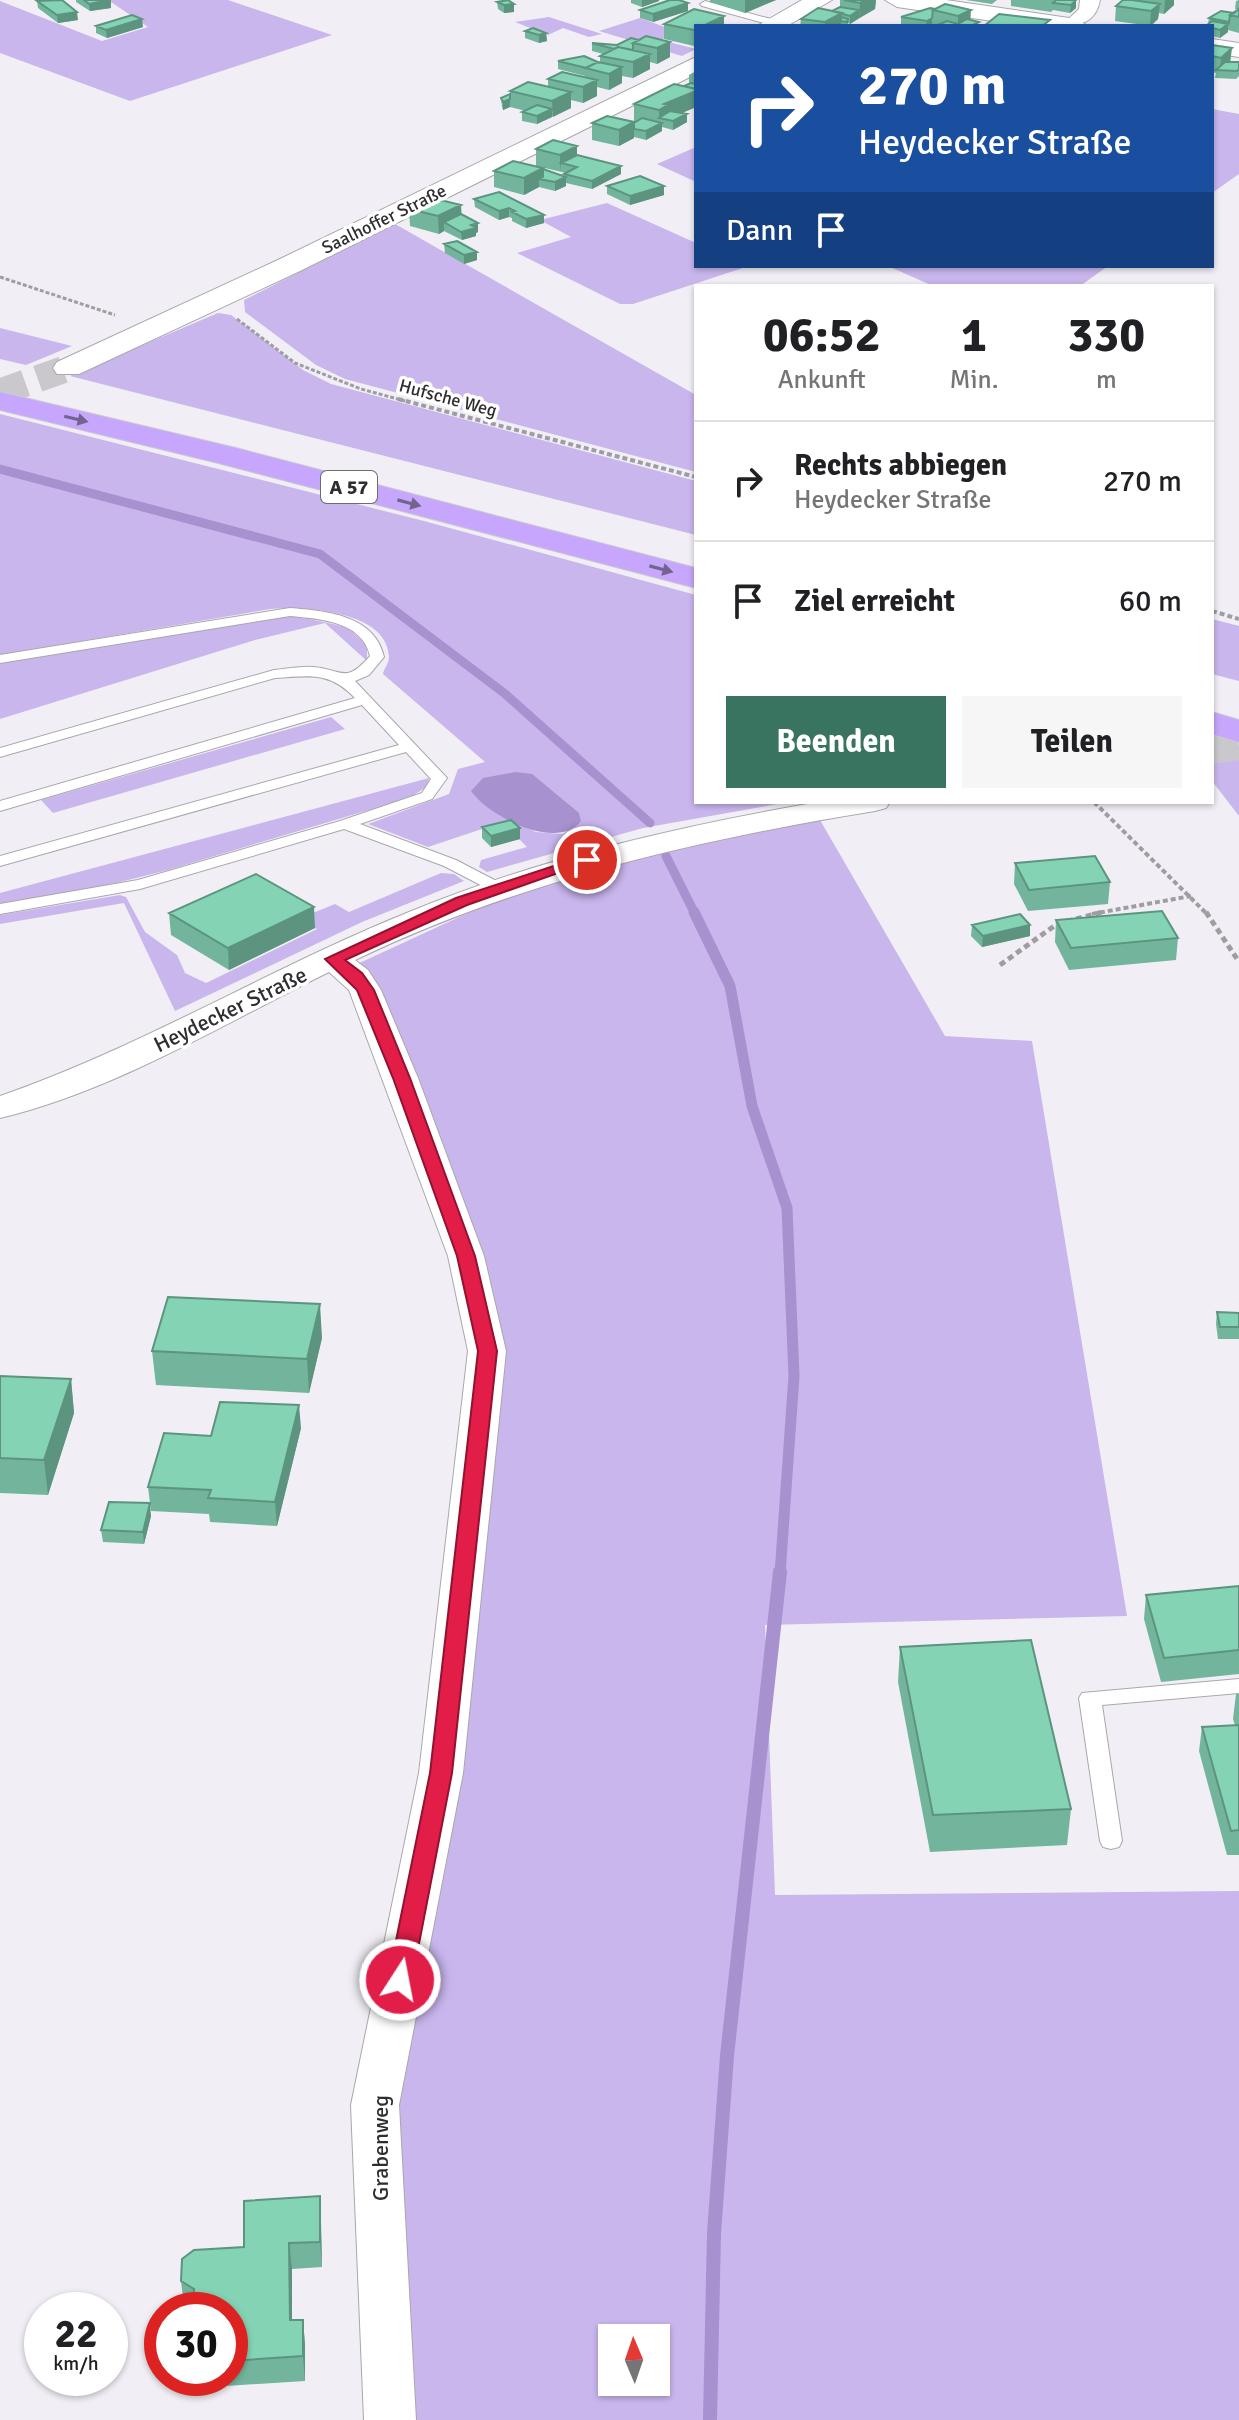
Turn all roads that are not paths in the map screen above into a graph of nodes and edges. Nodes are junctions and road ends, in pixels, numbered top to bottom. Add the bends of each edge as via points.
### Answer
1 (820, 0) edge
2 (897, 0) edge
3 (1090, 0) edge
4 (705, 4) dead end
5 (772, 24) edge
6 (1059, 24) edge
7 (1075, 24) edge
8 (1214, 46) edge
9 (1239, 50) edge
10 (694, 65) edge
11 (68, 368) tunnel mouth
12 (0, 378) edge
13 (0, 401) edge
14 (694, 550) edge
15 (694, 577) edge
16 (0, 659) edge
17 (346, 680) junction
18 (1214, 694) edge
19 (365, 700) junction
20 (1239, 701) edge
21 (1214, 724) edge
22 (1239, 731) edge
23 (411, 746) junction
24 (0, 753) edge
25 (865, 804) edge
26 (0, 806) edge
27 (345, 824) junction
28 (0, 861) edge
29 (500, 889) junction
30 (0, 909) edge
31 (333, 959) junction
32 (0, 1108) edge
33 (1239, 1686) edge
34 (1111, 1841) dead end
35 (390, 2420) edge

1 - 5 street
2 - 6 street
3 - 7 street via 1088,11
4 - 5 lane
8 - 9 street
10 - 11 street, Saalhoffer Straße
12 - 14 highway, A 57 via 254,437
13 -> 15 highway, A 57
16 - 17 lane via 257,615 310,612 351,623 374,643 373,665
17 - 19 lane
17 - 24 lane via 314,671 274,674
18 - 20 highway
19 - 23 lane
19 - 26 lane
21 - 22 highway
23 - 27 lane via 437,772 434,790
23 - 28 lane
25 - 29 street, Heydecker Straße via 639,847
27 - 29 lane via 450,863
27 - 30 lane via 140,884
29 - 31 street, Heydecker Straße
31 - 32 street, Heydecker Straße via 167,1041
31 - 35 street, Grabenweg via 365,990 401,1078 466,1256 487,1351 441,1773 375,2105
33 - 34 lane via 1090,1698

